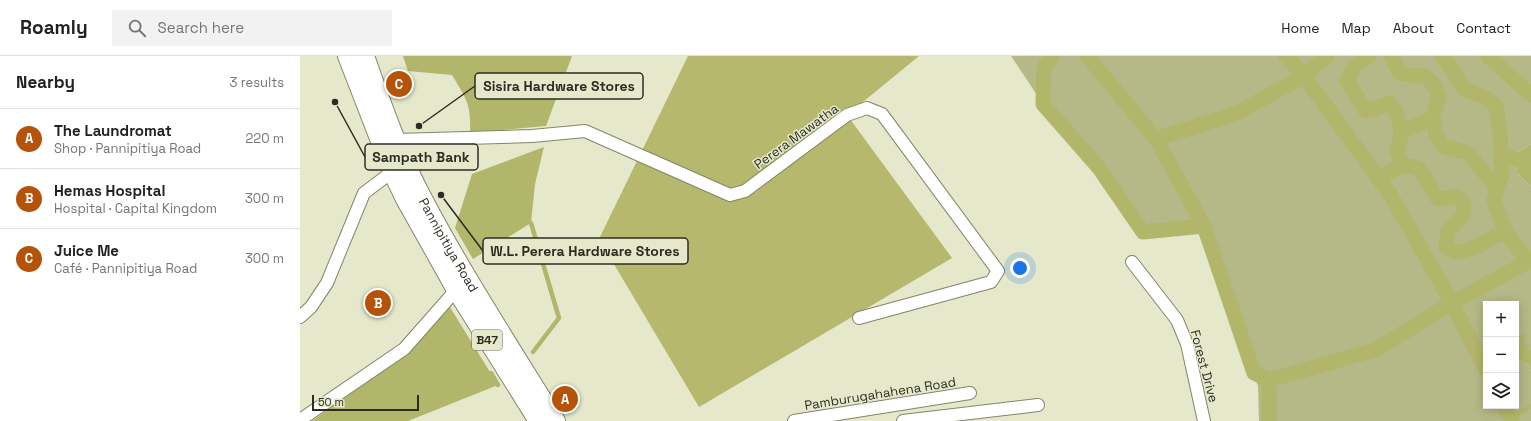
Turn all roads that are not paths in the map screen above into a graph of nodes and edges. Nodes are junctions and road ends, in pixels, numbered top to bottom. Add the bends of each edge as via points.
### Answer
1 (347, 56) edge
2 (365, 56) edge
3 (396, 140) junction
4 (392, 172) junction
5 (1132, 262) dead end
6 (463, 286) junction
7 (300, 317) edge
8 (859, 318) dead end
9 (970, 392) dead end
10 (1038, 405) dead end
11 (300, 420) edge
12 (538, 421) edge
13 (556, 421) edge
14 (794, 421) edge
15 (903, 421) edge
16 (1204, 421) edge

1 - 4 main road, Pannipitiya Road / B47
2 - 3 main road, Pannipitiya Road / B47
3 - 6 main road, Pannipitiya Road / B47
3 - 8 street, Perera Mawatha via 532,136 585,131 730,195 745,191 847,115 867,108 882,114 998,271 991,282
4 - 6 main road, Pannipitiya Road / B47 via 405,198
4 - 7 street via 364,193 327,283 311,307
5 - 16 street, Forest Drive via 1177,320 1187,344
6 - 11 street via 404,349
6 - 12 main road, Pannipitiya Road / B47
6 - 13 main road, Pannipitiya Road / B47
9 - 14 street, Pamburugahahena Road
10 - 15 street

